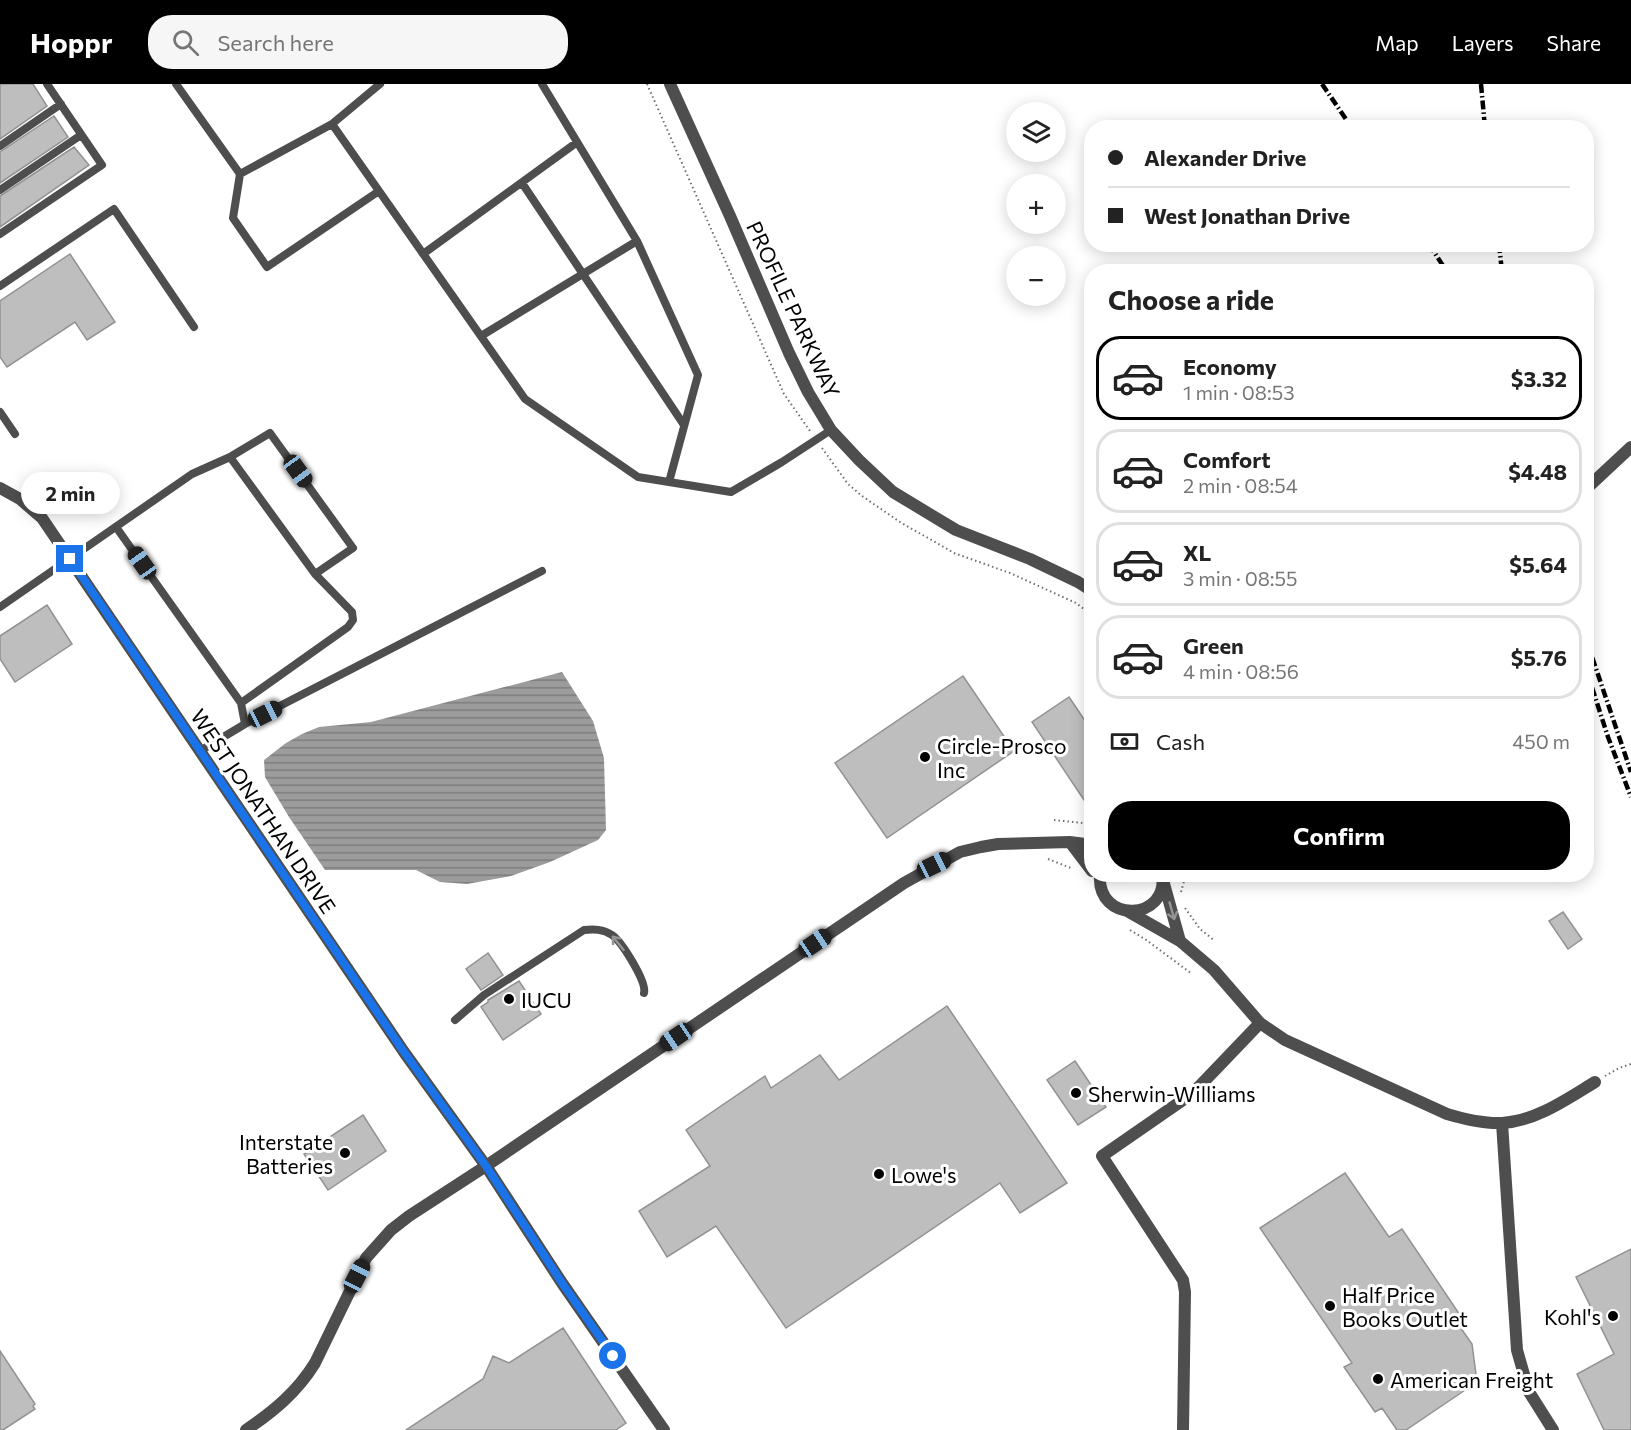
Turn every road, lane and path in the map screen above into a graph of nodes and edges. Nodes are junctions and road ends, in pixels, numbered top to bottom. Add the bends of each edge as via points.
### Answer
1 (47, 84) edge
2 (176, 84) edge
3 (380, 84) edge
4 (542, 84) edge
5 (647, 84) edge
6 (670, 84) edge
7 (61, 104) junction
8 (332, 124) junction
9 (81, 135) junction
10 (576, 143) junction
11 (0, 146) edge
12 (240, 174) junction
13 (522, 183) junction
14 (0, 190) edge
15 (379, 191) junction
16 (0, 234) edge
17 (637, 241) junction
18 (423, 254) junction
19 (583, 274) junction
20 (0, 286) edge
21 (194, 327) dead end
22 (481, 336) junction
23 (795, 410) dead end
24 (0, 412) edge
25 (684, 425) junction
26 (831, 430) junction
27 (15, 434) dead end
28 (1631, 447) edge
29 (230, 457) junction
30 (842, 475) dead end
31 (1594, 481) edge
32 (669, 482) junction
33 (0, 488) edge
34 (116, 527) junction
35 (70, 559) junction
36 (542, 571) dead end
37 (315, 574) junction
38 (1084, 586) edge
39 (0, 607) edge
40 (1084, 609) edge
41 (241, 703) junction
42 (245, 724) junction
43 (200, 751) junction
44 (1054, 820) dead end
45 (1084, 824) edge
46 (1070, 842) junction
47 (1084, 844) edge
48 (1084, 859) edge
49 (1099, 882) edge
50 (1162, 882) edge
51 (1164, 882) edge
52 (1183, 882) edge
53 (1182, 896) dead end
54 (1182, 905) dead end
55 (1129, 912) junction
56 (1151, 936) dead end
57 (1180, 941) junction
58 (1215, 941) dead end
59 (1192, 974) dead end
60 (644, 993) dead end
61 (455, 1020) dead end
62 (1260, 1023) junction
63 (1631, 1064) edge
64 (1595, 1082) joint
65 (1502, 1123) junction
66 (486, 1166) junction
67 (246, 1430) edge
68 (664, 1430) edge
69 (1183, 1430) edge
70 (1553, 1430) edge

1 - 7 lane
2 - 12 lane
3 - 8 lane
4 - 10 lane
5 - 23 path via 784,394
6 - 26 street, PROFILE PARKWAY via 789,353
7 - 9 lane
7 - 11 lane
8 - 12 lane
8 - 15 lane
9 - 14 lane
9 - 16 lane via 102,165
10 - 13 lane
10 - 17 lane
12 - 15 lane via 233,218 267,267
13 - 18 lane
13 - 19 lane
15 - 18 lane
17 - 19 lane
17 - 25 lane via 698,375
18 - 22 lane
19 - 22 lane
19 - 25 lane
20 - 21 lane via 114,209
22 - 32 lane via 525,399 638,477
24 - 27 lane
25 - 32 lane
26 - 32 lane via 731,492
26 - 38 street, PROFILE PARKWAY via 893,492 956,530
28 - 31 street
29 - 34 lane via 192,474
29 - 37 lane
29 - 37 lane via 270,433 353,548
30 - 40 path via 862,496 945,548 1010,573
33 - 35 street, WEST JONATHAN DRIVE via 42,518
34 - 35 lane
34 - 41 lane
35 - 39 lane
35 - 43 street, WEST JONATHAN DRIVE
36 - 42 lane
37 - 41 lane via 352,612 353,620
41 - 42 lane
42 - 43 lane
43 - 66 street, WEST JONATHAN DRIVE
44 - 45 path
46 - 47 street
46 - 48 street
46 - 66 street via 998,844 960,852 934,865
49 - 55 street via 1112,905
50 - 55 street via 1157,899 1149,907
51 -> 57 street
52 - 53 path
54 - 58 path
55 - 57 street
56 - 59 path via 1148,941
57 - 62 street via 1214,970
60 -> 61 lane via 642,978 613,935 598,929 584,930 484,995
62 - 65 street via 1285,1040 1447,1114 1471,1121
62 - 69 street via 1193,1093 1101,1156 1183,1280
63 - 64 path
64 - 65 street via 1556,1105
65 - 70 street via 1516,1350 1529,1392
66 - 67 street via 409,1216 378,1244 366,1258 307,1376 284,1402
66 - 68 street, WEST JONATHAN DRIVE

